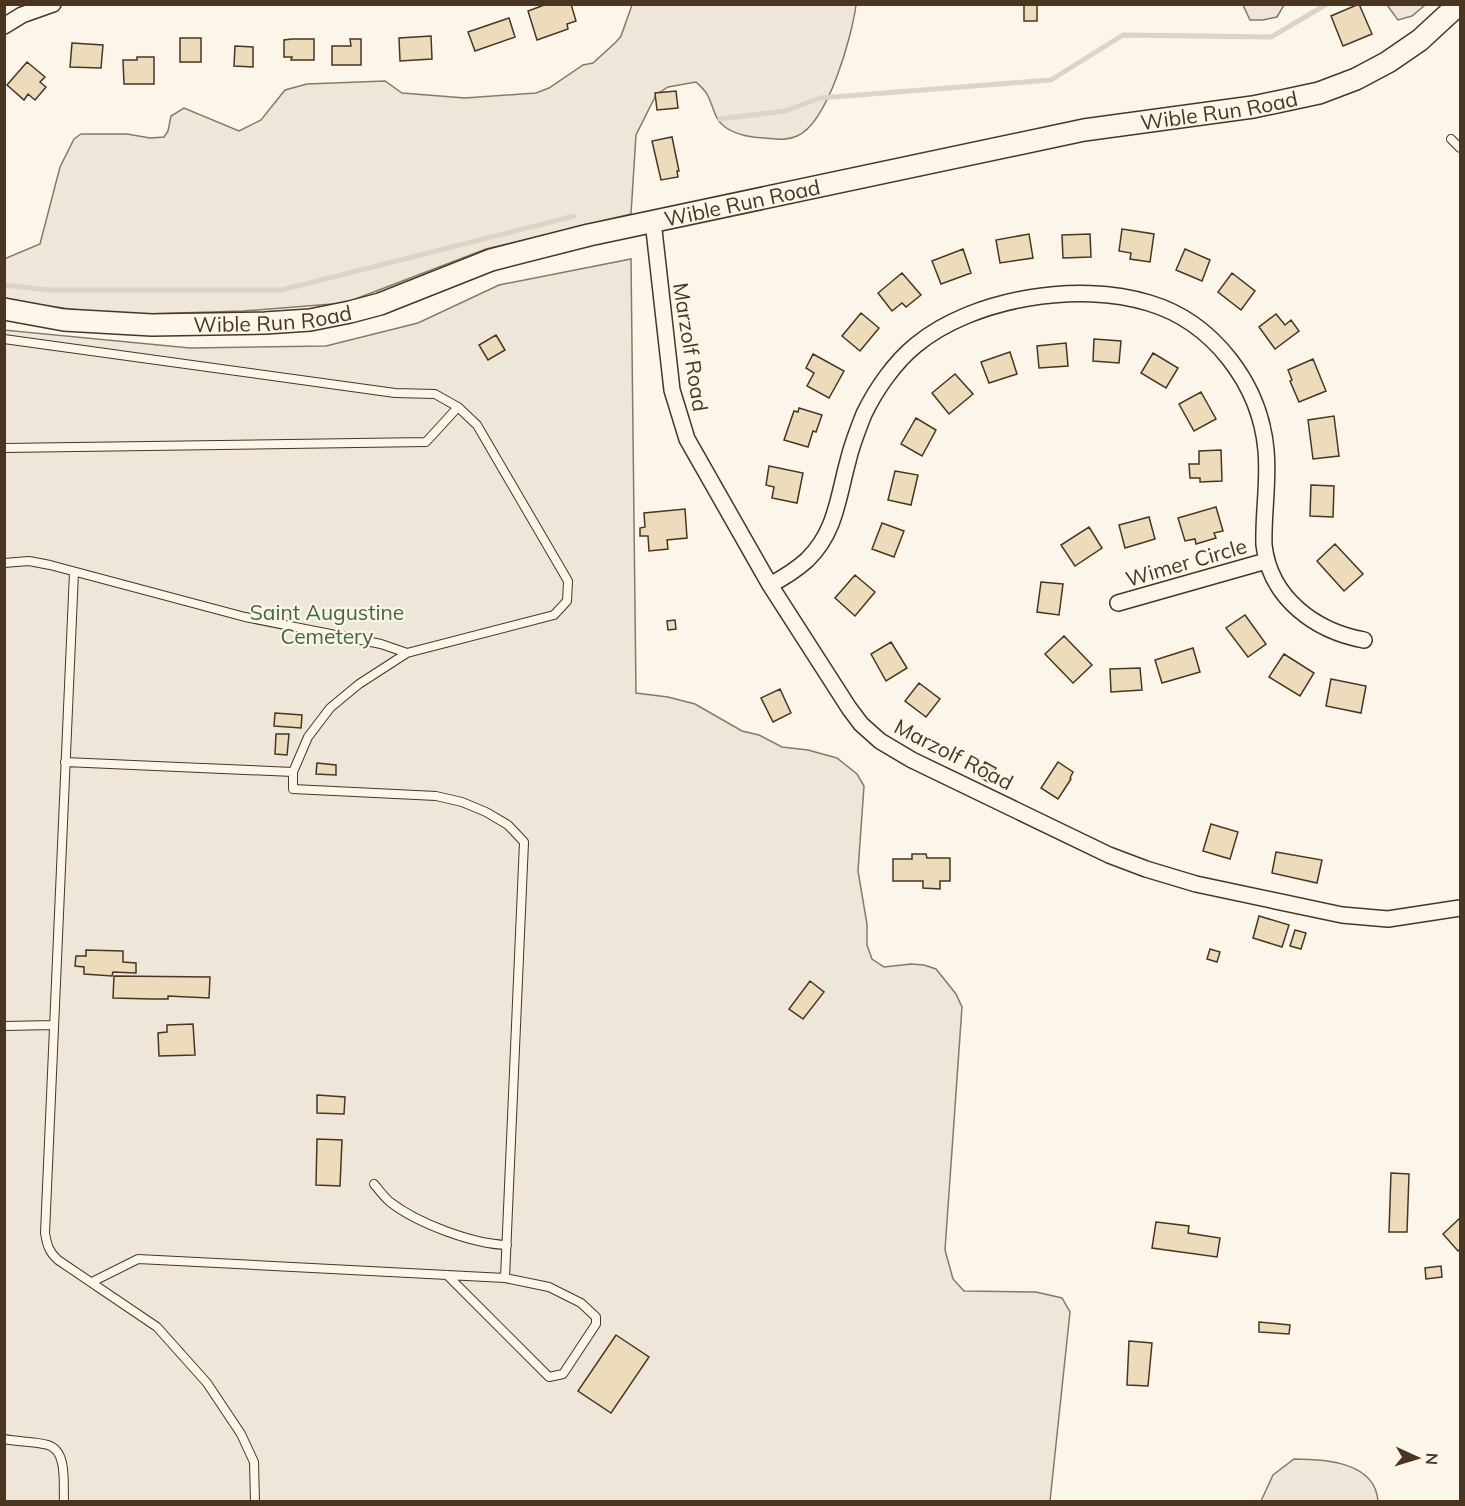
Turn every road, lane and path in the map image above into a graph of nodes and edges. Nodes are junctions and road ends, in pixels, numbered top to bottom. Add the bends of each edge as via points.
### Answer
1 (53, 4) edge
2 (1460, 4) edge
3 (4, 26) edge
4 (1451, 139) dead end
5 (1461, 148) edge
6 (653, 221) junction
7 (4, 309) edge
8 (4, 339) edge
9 (458, 407) junction
10 (4, 448) edge
11 (1266, 561) junction
12 (4, 563) edge
13 (74, 572) junction
14 (770, 585) junction
15 (1118, 603) dead end
16 (1364, 640) dead end
17 (408, 653) junction
18 (65, 762) junction
19 (292, 772) junction
20 (1461, 908) edge
21 (54, 1025) junction
22 (4, 1026) edge
23 (374, 1184) dead end
24 (507, 1245) junction
25 (447, 1275) junction
26 (505, 1278) junction
27 (92, 1282) junction
28 (4, 1438) edge
29 (64, 1502) edge
30 (255, 1502) edge

1 - 3 street
2 - 6 street, Wible Run Road via 1388,62 1318,93 1084,130
4 - 5 lane
6 - 7 street, Wible Run Road via 491,260 380,304 310,320 103,324
6 - 14 street, Marzolf Road via 672,390 679,419
8 - 9 lane via 395,393 435,394
9 - 10 lane via 426,442
9 - 17 lane via 477,425 568,580 567,601 554,615
11 - 14 street via 1263,427 1241,374 1224,352 1194,324 1158,305 1113,295 1046,296 1017,300 966,316 915,345 880,385 865,412 826,535 807,560
11 - 15 street, Wimer Circle
11 - 16 street via 1281,591 1305,615 1334,633
12 - 13 lane via 29,561
13 - 17 lane via 245,618 381,644
13 - 18 lane
14 - 20 street, Marzolf Road via 849,708 880,741 1109,855 1196,884 1342,915 1388,919
17 - 19 lane via 330,708 308,737
18 - 19 lane
18 - 21 lane
19 - 24 lane via 293,789 436,796 462,802 508,825 524,842
21 - 22 lane
21 - 27 lane via 45,1233 51,1253
23 - 24 lane via 390,1202 435,1226 489,1245
24 - 26 lane
25 - 26 lane
25 - 26 lane via 549,1377 563,1374 596,1324 596,1317 581,1303 549,1287
25 - 27 lane via 138,1259
27 - 30 lane via 157,1327 207,1383 241,1434 254,1462
28 - 29 lane via 55,1449 62,1464

